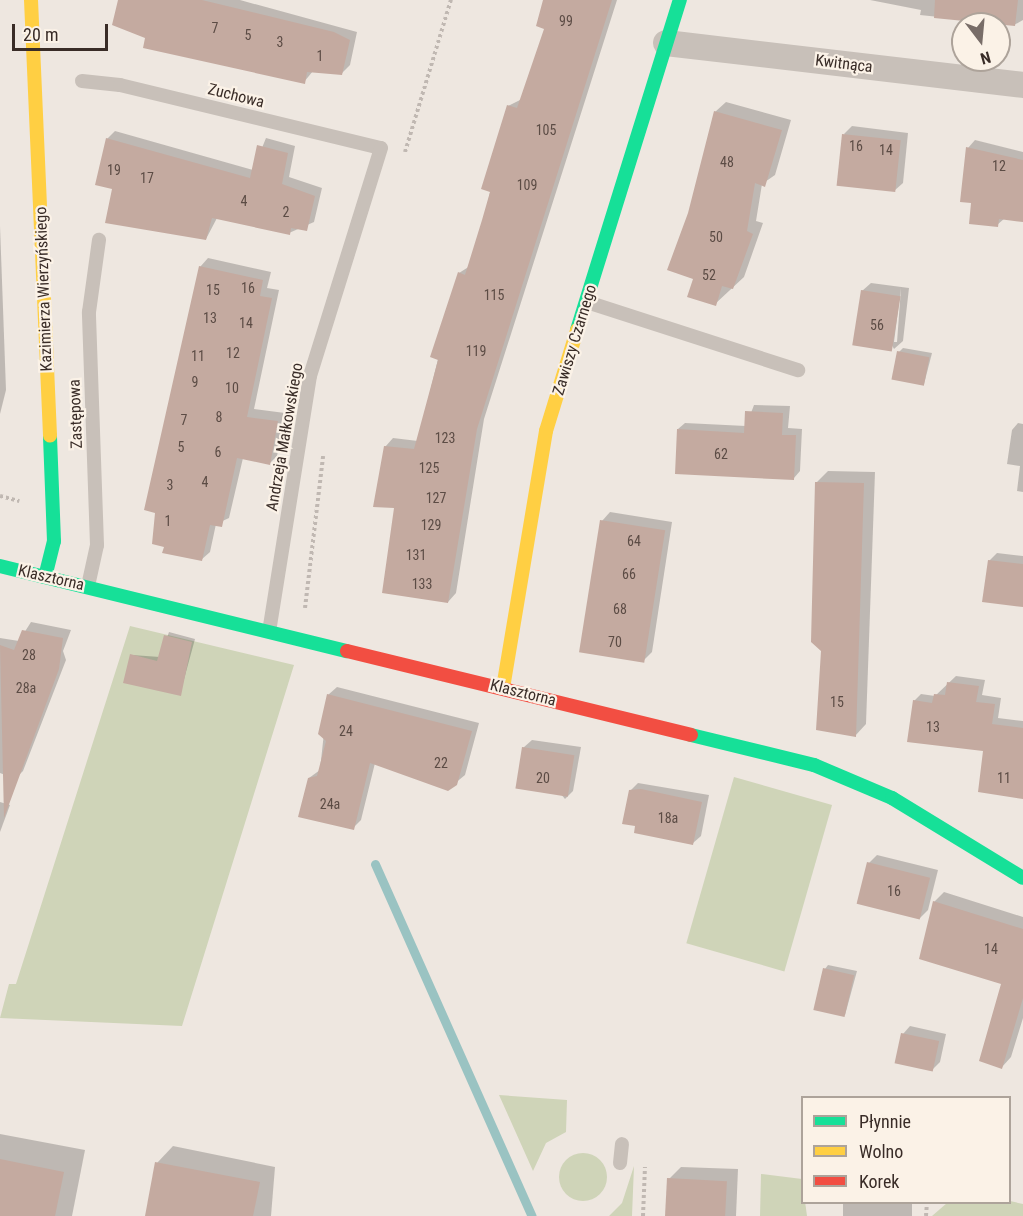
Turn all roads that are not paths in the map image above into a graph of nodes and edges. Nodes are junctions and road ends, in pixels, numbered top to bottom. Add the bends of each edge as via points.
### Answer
1 (32, 0) edge
2 (680, 0) edge
3 (666, 43) junction
4 (82, 81) dead end
5 (1023, 85) edge
6 (381, 148) joint
7 (99, 240) dead end
8 (586, 302) junction
9 (798, 370) dead end
10 (0, 566) edge
11 (45, 577) junction
12 (88, 586) junction
13 (268, 631) junction
14 (503, 688) junction
15 (1023, 878) edge
16 (622, 1144) dead end
17 (620, 1163) dead end

1 - 11 street, Kazimierza Wierzyńskiego via 54,541
2 - 3 street, Zawiszy Czarnego
3 - 5 street, Kwitnąca
3 - 8 street, Zawiszy Czarnego
4 - 6 lane, Zuchowa via 120,85
6 - 13 lane, Andrzeja Małkowskiego via 310,376
7 - 12 lane, Zastępowa via 89,312 97,545
8 - 9 lane
8 - 14 street, Zawiszy Czarnego via 546,431
10 - 11 street, Klasztorna
11 - 12 street, Klasztorna
12 - 13 street, Klasztorna
13 - 14 street, Klasztorna
14 - 15 street, Klasztorna via 814,765 892,798
16 - 17 lane

